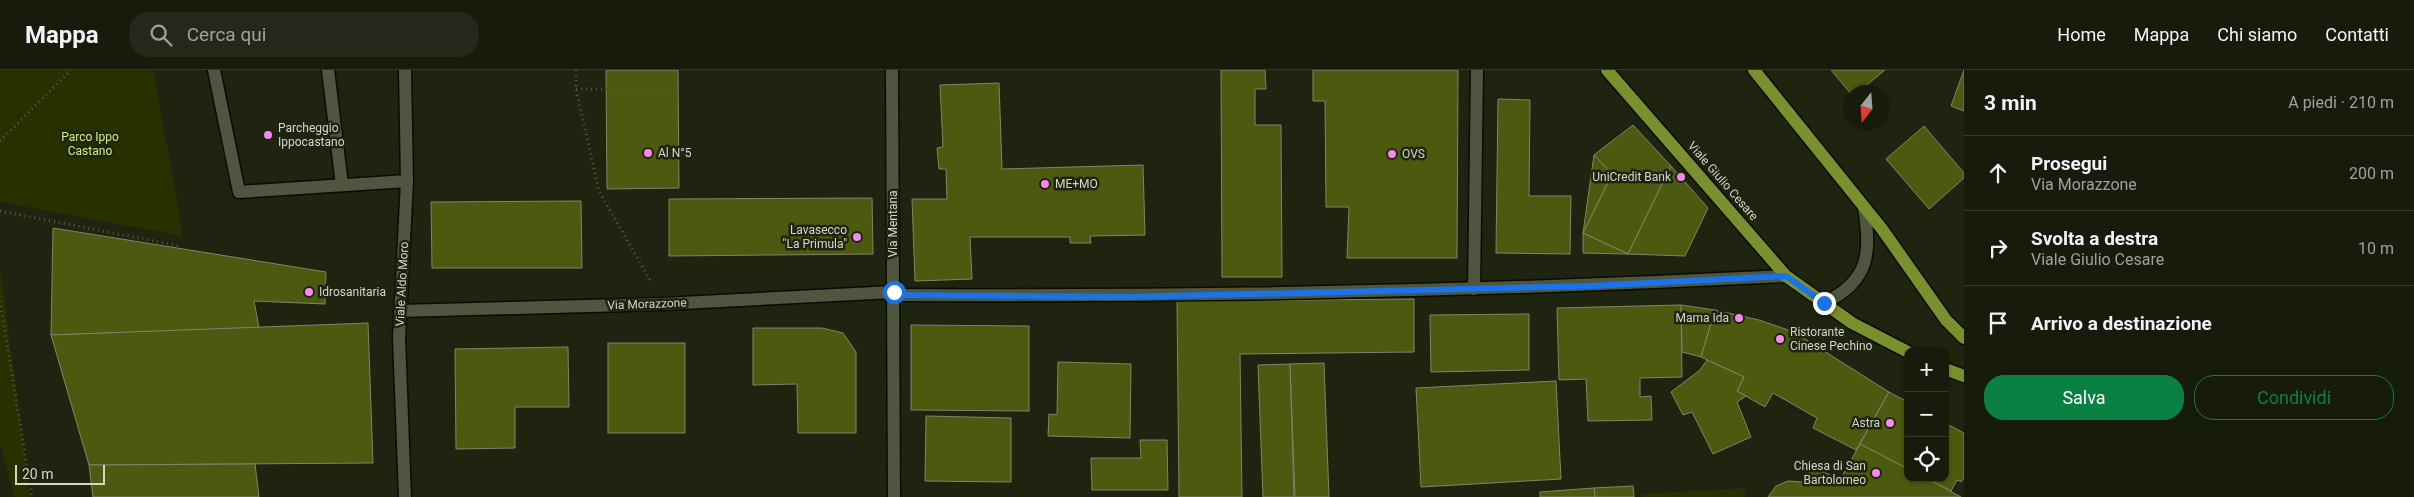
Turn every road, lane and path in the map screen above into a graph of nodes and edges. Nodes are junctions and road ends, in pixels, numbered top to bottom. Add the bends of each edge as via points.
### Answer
1 (71, 70) edge
2 (214, 70) edge
3 (328, 70) edge
4 (405, 70) edge
5 (576, 70) edge
6 (892, 70) edge
7 (1477, 70) edge
8 (1608, 70) edge
9 (1754, 70) edge
10 (576, 89) junction
11 (678, 89) dead end
12 (0, 141) edge
13 (408, 181) junction
14 (342, 185) junction
15 (1864, 207) junction
16 (0, 211) edge
17 (180, 246) dead end
18 (1786, 276) junction
19 (1474, 289) junction
20 (894, 294) junction
21 (0, 301) edge
22 (1824, 303) junction
23 (663, 304) junction
24 (400, 311) junction
25 (1964, 338) edge
26 (1904, 350) edge
27 (1949, 371) edge
28 (1964, 376) edge
29 (32, 497) edge
30 (405, 497) edge
31 (894, 497) edge

1 - 12 path
2 - 14 street via 239,192
3 - 14 street
4 - 13 street, Viale Aldo Moro
5 - 10 path
6 - 20 street, Via Mentana
7 - 19 street
8 - 18 main road, Viale Giulio Cesare
9 - 15 main road
10 - 11 path
10 - 23 path via 599,191
13 - 14 street
13 - 24 street, Viale Aldo Moro
15 - 22 street via 1869,238 1864,266 1850,287
15 - 25 main road via 1946,320
16 - 17 path
18 - 19 street, Via Morazzone
18 - 22 main road, Viale Giulio Cesare
19 - 20 street, Via Morazzone via 1128,297
20 - 23 street, Via Morazzone
20 - 31 street, Via Mentana
21 - 29 path
22 - 26 main road, Viale Giulio Cesare via 1852,323
23 - 24 street, Via Morazzone
24 - 30 street, Viale Aldo Moro
27 - 28 main road

